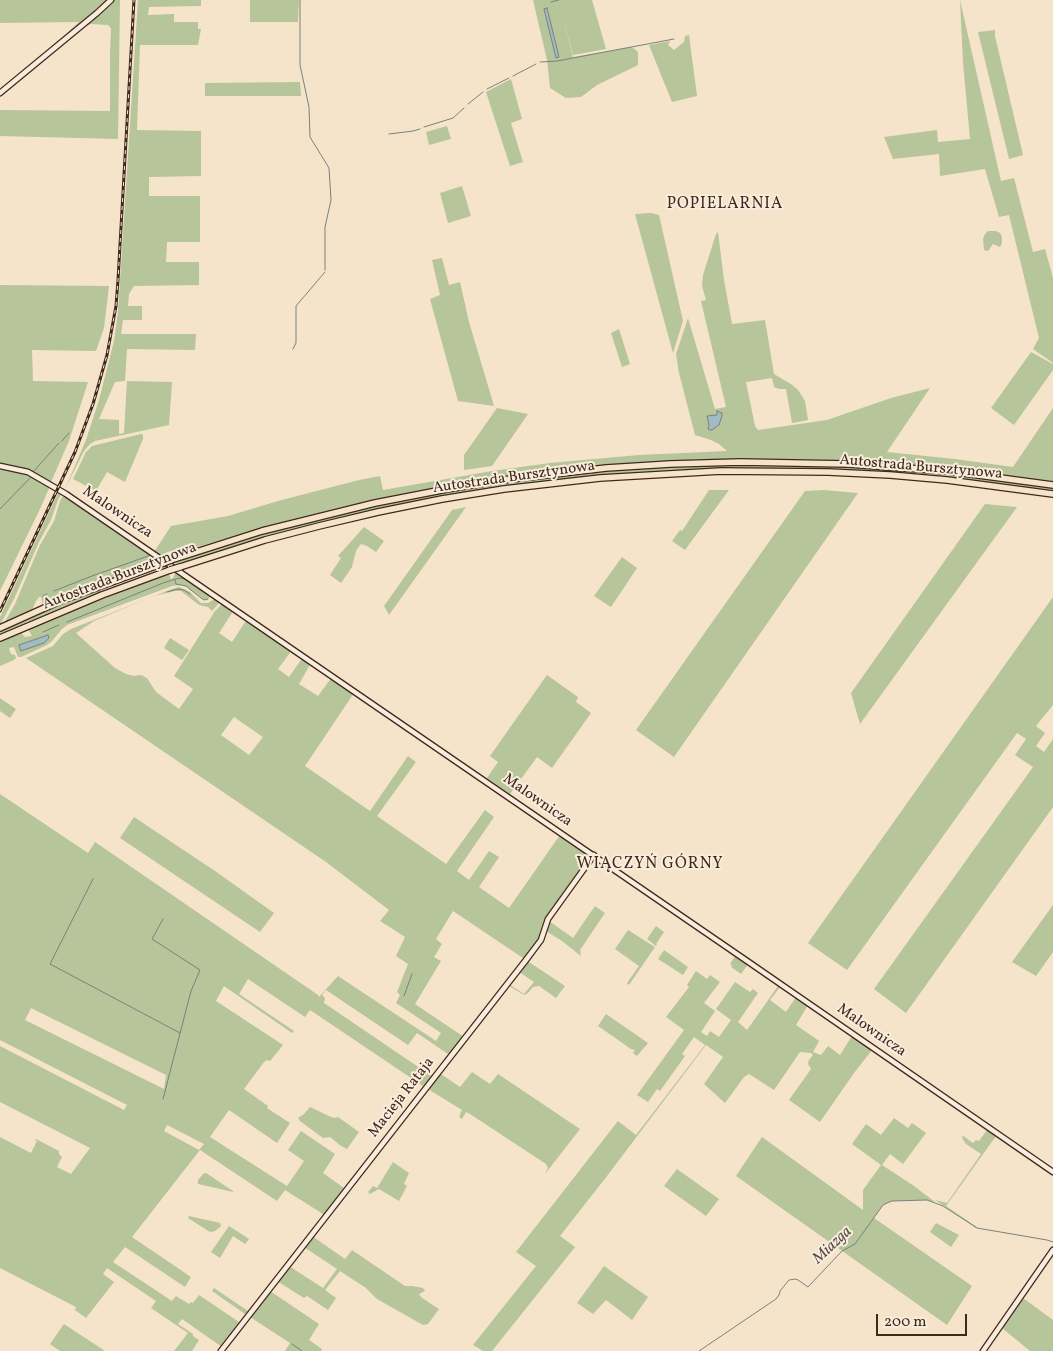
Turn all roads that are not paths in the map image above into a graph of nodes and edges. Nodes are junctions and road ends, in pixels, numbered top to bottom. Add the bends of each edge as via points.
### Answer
1 (112, 0) edge
2 (0, 93) edge
3 (0, 466) edge
4 (1053, 485) edge
5 (1053, 494) edge
6 (0, 628) edge
7 (0, 638) edge
8 (594, 856) junction
9 (1053, 1172) edge
10 (1053, 1250) edge
11 (221, 1351) edge
12 (983, 1351) edge

1 - 2 street
3 - 8 street, Malownicza via 28,472 64,493
4 - 6 highway, Autostrada Bursztynowa, bridge via 948,471 839,463 768,462 606,468 503,480 375,503 277,527 98,586
5 - 7 highway, Autostrada Bursztynowa, bridge via 947,480 836,472 731,471 600,478 504,489 387,510 265,540 108,592
8 - 9 street, Malownicza
8 - 11 street, Macieja Rataja via 548,919 535,948
10 - 12 street

